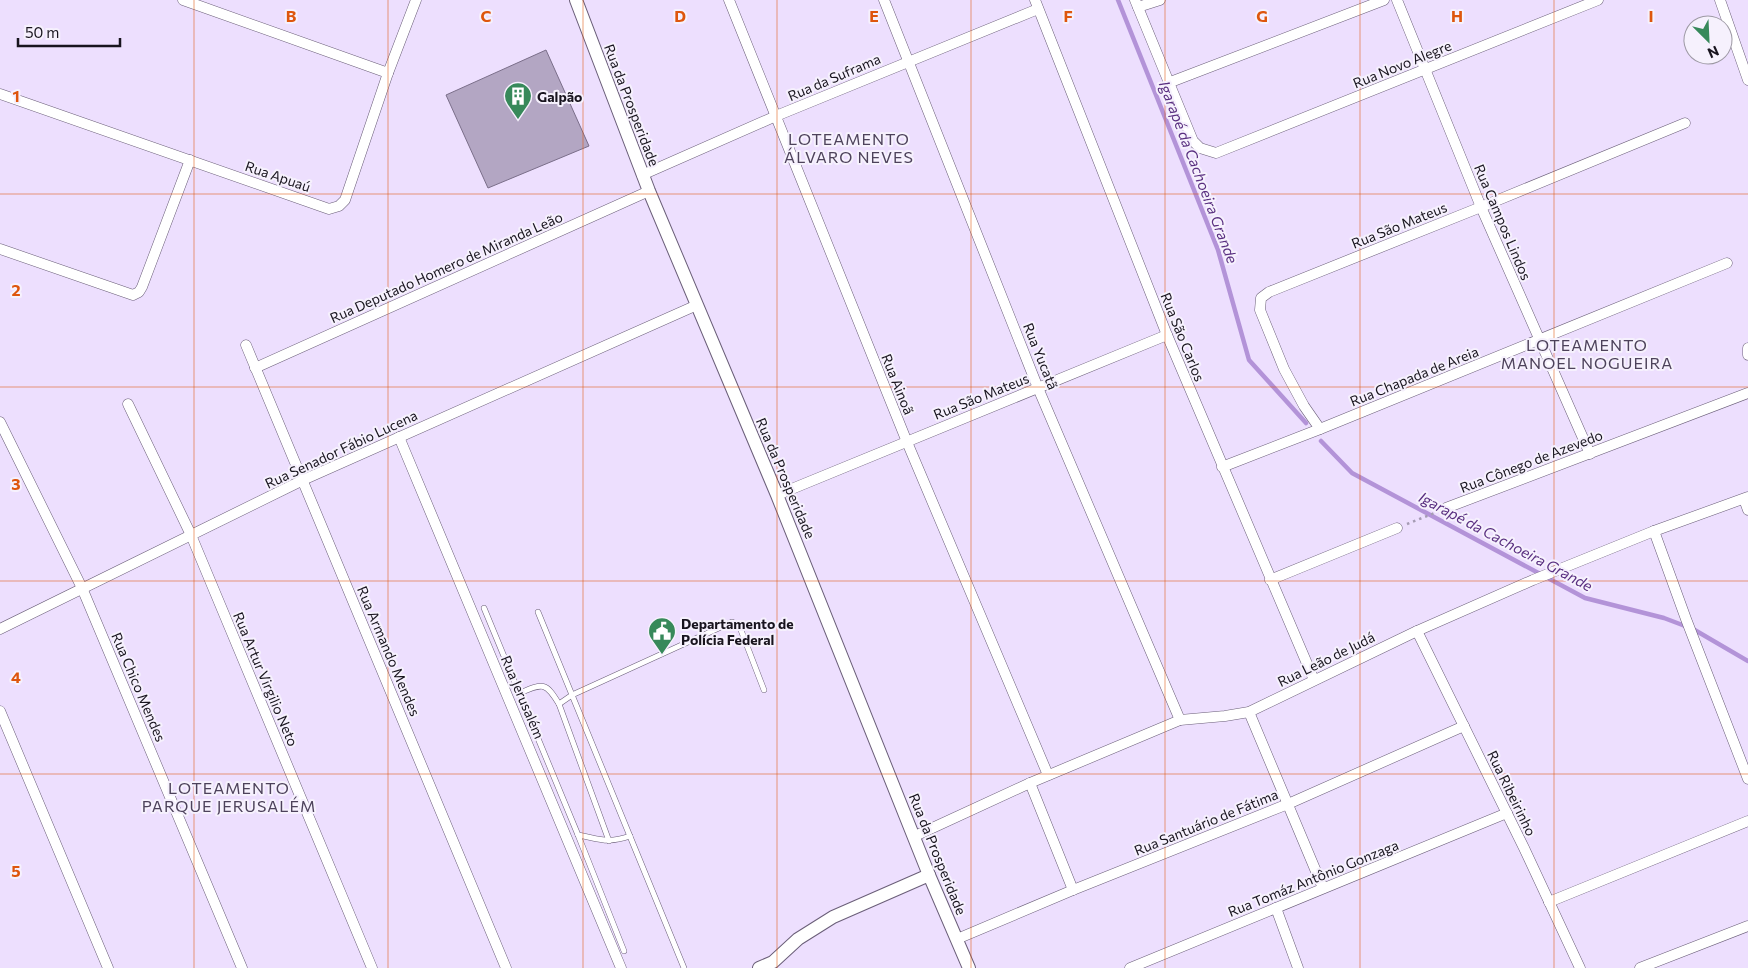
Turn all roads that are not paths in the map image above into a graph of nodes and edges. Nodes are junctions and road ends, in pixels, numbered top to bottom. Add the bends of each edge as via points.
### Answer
1 (183, 0) edge
2 (416, 0) edge
3 (576, 0) edge
4 (729, 0) edge
5 (884, 0) edge
6 (1160, 0) edge
7 (1384, 0) edge
8 (1397, 0) edge
9 (1598, 0) edge
10 (1720, 0) edge
11 (1036, 4) edge
12 (1137, 4) edge
13 (909, 61) junction
14 (1424, 69) junction
15 (388, 73) junction
16 (1748, 80) edge
17 (1168, 84) junction
18 (0, 94) edge
19 (776, 116) junction
20 (1685, 123) dead end
21 (190, 160) junction
22 (642, 175) junction
23 (649, 191) junction
24 (1481, 207) junction
25 (0, 249) edge
26 (1727, 263) dead end
27 (698, 305) junction
28 (1167, 335) junction
29 (1539, 340) junction
30 (246, 346) dead end
31 (1748, 348) edge
32 (1748, 355) edge
33 (255, 368) junction
34 (1038, 388) junction
35 (1748, 393) edge
36 (128, 404) dead end
37 (0, 422) edge
38 (1320, 429) junction
39 (399, 437) junction
40 (906, 442) junction
41 (1590, 454) junction
42 (1222, 467) junction
43 (303, 480) junction
44 (778, 495) junction
45 (1746, 498) edge
46 (1446, 508) road end
47 (1748, 510) edge
48 (1397, 528) road end
49 (1654, 531) junction
50 (191, 535) junction
51 (1270, 580) junction
52 (82, 588) junction
53 (484, 608) dead end
54 (538, 612) dead end
55 (0, 629) edge
56 (1417, 631) junction
57 (1314, 680) junction
58 (764, 690) dead end
59 (520, 693) junction
60 (572, 695) junction
61 (559, 704) junction
62 (0, 711) edge
63 (1248, 712) junction
64 (1180, 720) junction
65 (1464, 726) junction
66 (1048, 776) junction
67 (1748, 779) edge
68 (1030, 783) junction
69 (1288, 804) junction
70 (1507, 813) junction
71 (1748, 821) edge
72 (578, 835) junction
73 (630, 836) junction
74 (914, 836) junction
75 (609, 841) junction
76 (929, 875) junction
77 (1323, 888) junction
78 (1074, 890) junction
79 (1548, 902) junction
80 (1276, 908) junction
81 (1748, 926) edge
82 (957, 939) junction
83 (624, 951) dead end
84 (775, 965) edge
85 (108, 968) edge
86 (242, 968) edge
87 (372, 968) edge
88 (506, 968) edge
89 (620, 968) edge
90 (684, 968) edge
91 (759, 968) edge
92 (969, 968) edge
93 (1130, 968) edge
94 (1298, 968) edge
95 (1580, 968) edge
96 (1640, 968) edge

1 - 15 street
2 - 15 street, Rua Apuaú
3 - 22 street, Rua da Prosperidade
4 - 19 street, Rua Ainoã
5 - 13 street, Rua Yucatã
6 - 12 street
7 - 17 street
8 - 14 street, Rua Campos Lindos
9 - 14 street, Rua Novo Alegre
10 - 16 street
11 - 13 street, Rua da Suframa
11 - 28 street, Rua São Carlos
12 - 17 street
13 - 19 street, Rua da Suframa
13 - 34 street, Rua Yucatã
14 - 17 street, Rua Novo Alegre via 1216,153 1200,148 1193,141
14 - 24 street, Rua Campos Lindos
15 - 21 street, Rua Apuaú via 345,200 334,208 329,209
18 - 21 street, Rua Apuaú
19 - 22 street, Rua da Suframa
19 - 40 street, Rua Ainoã
20 - 24 street, Rua São Mateus
21 - 25 street via 142,287 133,295
22 - 23 street, Rua da Prosperidade
23 - 27 street, Rua da Prosperidade
23 - 33 street, Rua Deputado Homero de Miranda Leão
24 - 29 street, Rua Campos Lindos
24 - 38 street, Rua São Mateus via 1268,292 1261,298 1260,310 1284,369
26 - 29 street, Rua Chapada de Areia
27 - 39 street, Rua Senador Fábio Lucena
27 - 44 street, Rua da Prosperidade
28 - 34 street, Rua São Mateus
28 - 42 street, Rua São Carlos
29 - 38 street, Rua Chapada de Areia
29 - 41 street, Rua Campos Lindos
30 - 33 street, Rua Armando Mendes
31 - 32 street
33 - 43 street, Rua Armando Mendes
34 - 40 street, Rua São Mateus
34 - 64 street, Rua Yucatã
35 - 41 street, Rua Cônego de Azevedo
36 - 50 street, Rua Artur Virgilio Neto
37 - 52 street, Rua Chico Mendes
38 - 42 street, Rua Chapada de Areia
39 - 43 street, Rua Senador Fábio Lucena
39 - 89 street, Rua Jerusalém
40 - 44 street, Rua São Mateus
40 - 66 street, Rua Ainoã
41 - 46 street, Rua Cônego de Azevedo
42 - 51 street, Rua São Carlos
43 - 50 street, Rua Senador Fábio Lucena
43 - 88 street, Rua Armando Mendes
44 - 74 street, Rua da Prosperidade
45 - 47 street
45 - 49 street, Rua Leão de Judá
48 - 51 street
49 - 56 street, Rua Leão de Judá
49 - 67 street
50 - 52 street, Rua Senador Fábio Lucena
50 - 87 street, Rua Artur Virgilio Neto
51 - 57 street, Rua São Carlos
52 - 55 street, Rua Senador Fábio Lucena
52 - 86 street, Rua Chico Mendes
53 - 59 lane
54 - 60 lane
56 - 57 street, Rua Leão de Judá
56 - 65 street, Rua Ribeirinho
57 - 63 street, Rua Leão de Judá
58 - 60 lane via 739,625 732,622
59 - 61 lane via 543,685
59 - 72 lane
60 - 61 lane
60 - 73 lane
61 - 75 lane
62 - 85 street
63 - 64 street, Rua Leão de Judá
63 - 69 street
64 - 66 street, Rua Leão de Judá
65 - 69 street, Rua Santuário de Fátima
65 - 70 street, Rua Ribeirinho
66 - 68 street, Rua Leão de Judá
68 - 74 street, Rua Leão de Judá
68 - 78 street
69 - 77 street
69 - 78 street, Rua Santuário de Fátima
70 - 77 street, Rua Tomáz Antônio Gonzaga
70 - 79 street, Rua Ribeirinho
71 - 79 street
72 - 75 lane
72 - 83 lane
73 - 75 lane
73 - 90 lane
74 - 76 street, Rua da Prosperidade
76 - 82 street, Rua da Prosperidade
76 - 84 street via 815,927 798,939
77 - 80 street, Rua Tomáz Antônio Gonzaga
78 - 82 street, Rua Santuário de Fátima
79 - 95 street, Rua Ribeirinho
80 - 93 street, Rua Tomáz Antônio Gonzaga
80 - 94 street
81 - 96 street
82 - 92 street, Rua da Prosperidade
84 - 91 street

